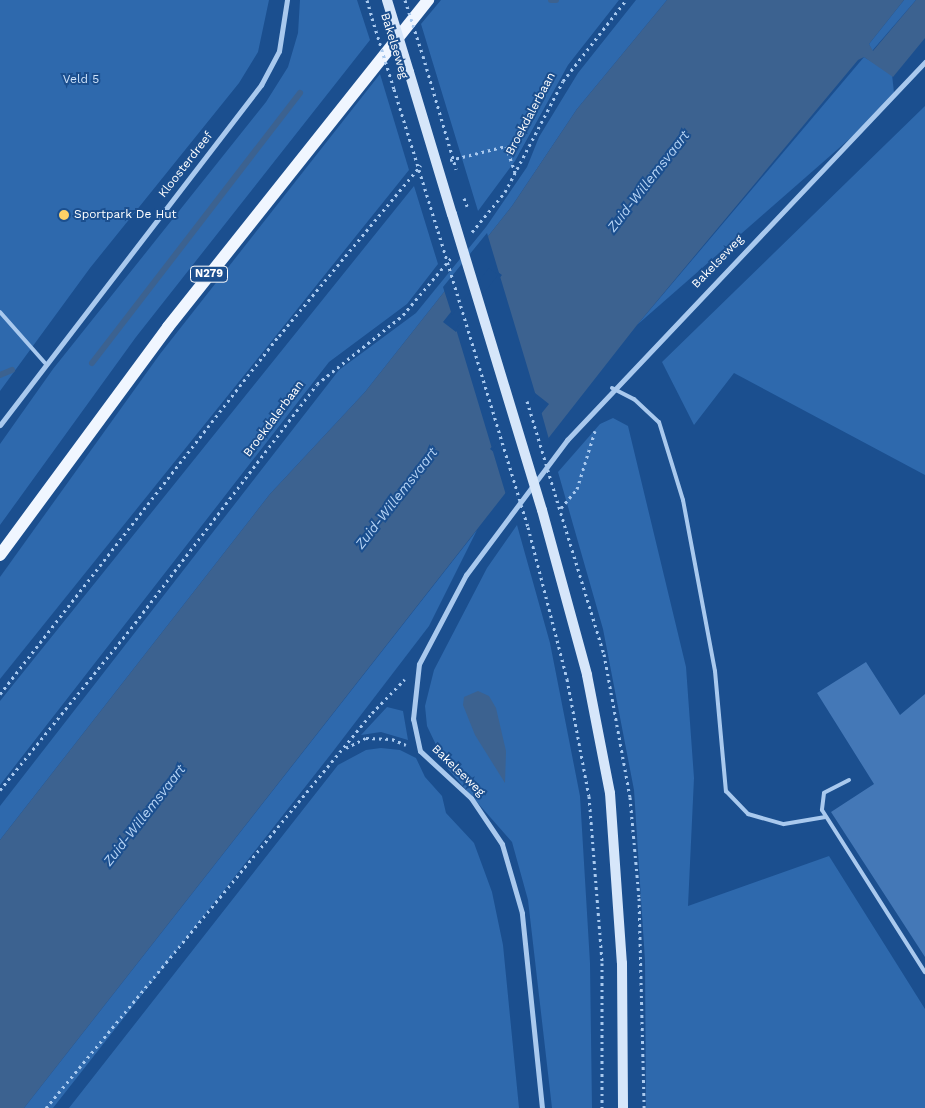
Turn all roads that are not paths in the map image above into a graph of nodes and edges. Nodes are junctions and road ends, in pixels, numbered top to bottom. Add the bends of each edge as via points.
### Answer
1 (287, 0) edge
2 (387, 0) edge
3 (428, 0) edge
4 (925, 62) edge
5 (0, 312) edge
6 (45, 363) junction
7 (612, 388) junction
8 (0, 425) edge
9 (0, 555) edge
10 (849, 780) dead end
11 (826, 817) junction
12 (925, 972) edge
13 (542, 1108) edge
14 (623, 1108) edge

1 - 6 street, Kloosterdreef via 279,50 261,85
2 - 14 street, Bakelseweg, bridge via 542,510 588,675 610,793 622,954
3 - 9 main road, N279 via 168,326
4 - 7 street, Bakelseweg via 900,94
5 - 6 lane
6 - 8 street, Kloosterdreef
7 - 11 lane via 634,399 659,422 683,500 715,671 726,792 748,814 784,824
7 - 13 street, Bakelseweg via 466,575 419,664 413,719 420,751 471,798 502,844 522,913
10 - 11 lane via 824,793
11 - 12 lane

